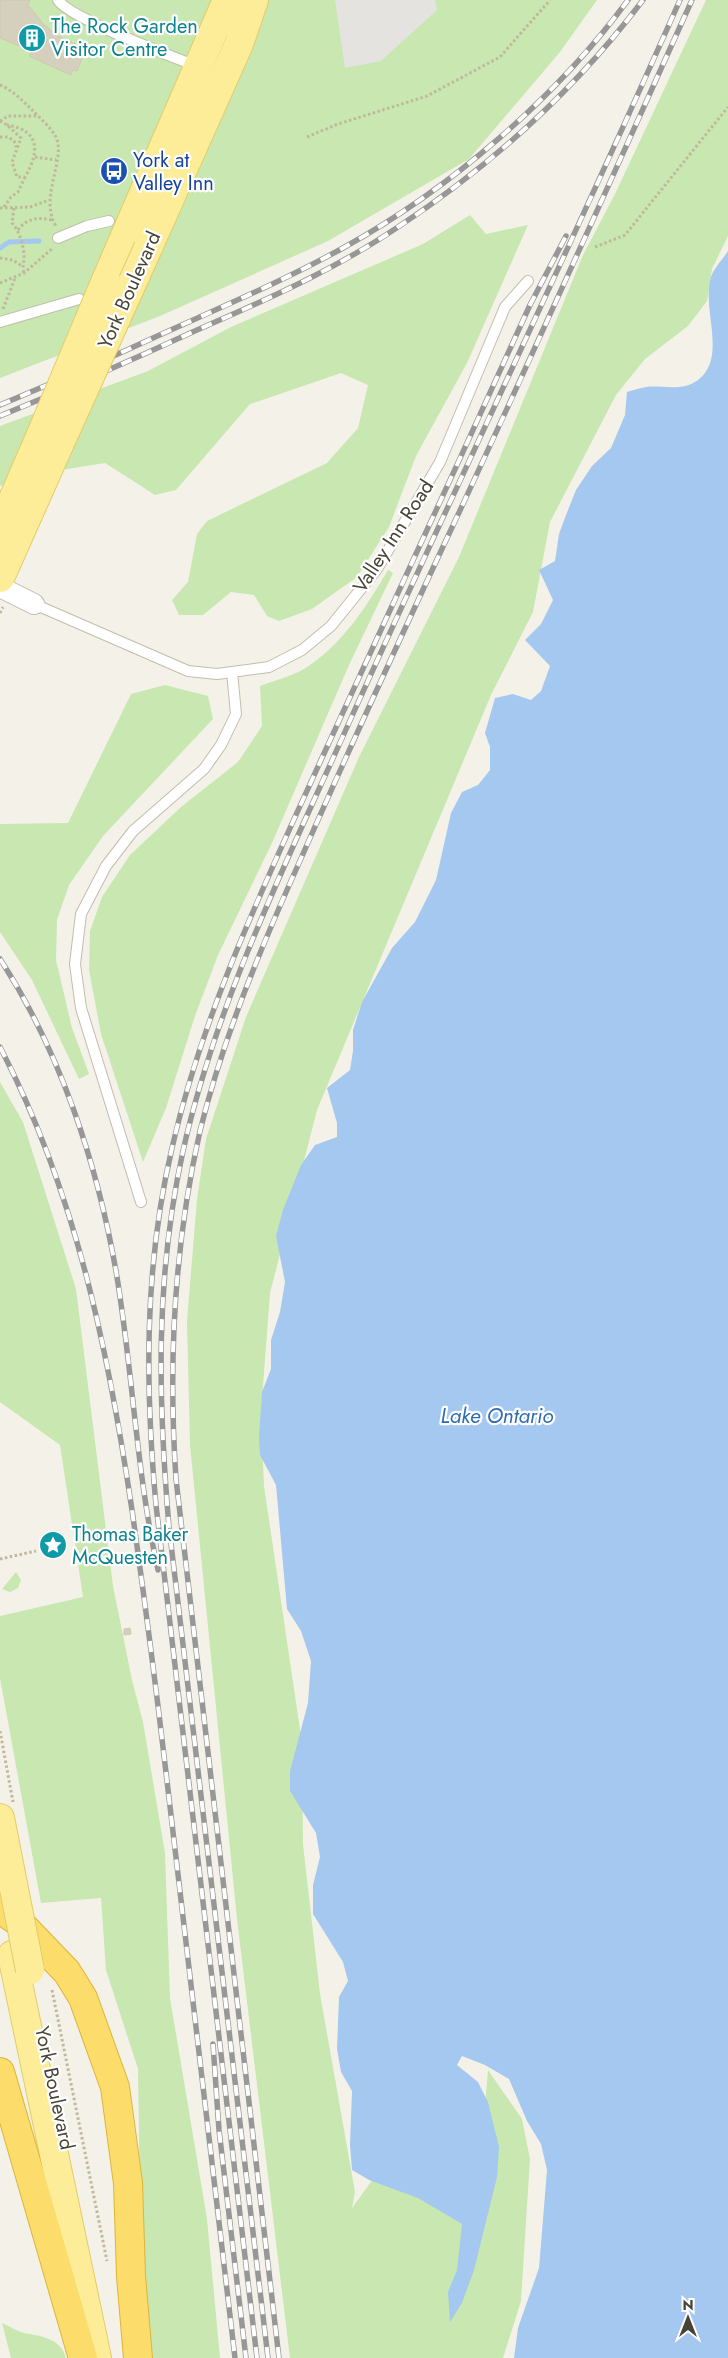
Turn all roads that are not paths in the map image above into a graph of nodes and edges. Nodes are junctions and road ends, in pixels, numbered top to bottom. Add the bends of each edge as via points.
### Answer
1 (58, 0) edge
2 (227, 0) edge
3 (254, 0) edge
4 (199, 68) junction
5 (109, 220) dead end
6 (58, 238) road end
7 (528, 281) dead end
8 (79, 299) dead end
9 (0, 322) edge
10 (52, 434) junction
11 (0, 529) edge
12 (0, 578) edge
13 (0, 587) edge
14 (34, 604) joint
15 (232, 672) junction
16 (141, 1202) dead end
17 (0, 1818) edge
18 (7, 1888) edge
19 (0, 1909) edge
20 (31, 1970) junction
21 (0, 2072) edge
22 (83, 2358) edge
23 (97, 2358) edge
24 (112, 2358) edge
25 (138, 2358) edge

1 - 4 lane via 79,16
2 - 4 main road, York Boulevard
3 - 10 main road, York Boulevard, bridge via 239,44 148,248
4 - 10 main road, York Boulevard, bridge via 106,280
5 - 6 lane
7 - 15 lane, Valley Inn Road via 505,307 440,462 377,569 331,626 302,650 268,667
8 - 9 lane
10 - 11 main road, York Boulevard
10 - 12 main road, York Boulevard
13 - 14 street, Valley Inn Road
14 - 15 lane, Valley Inn Road via 188,671
15 - 16 lane via 236,714 220,745 204,769 133,831 106,866 80,914 75,964 80,1008
17 - 18 main road, York Boulevard
18 - 20 main road, York Boulevard, bridge
19 - 25 highway via 19,1922 67,1972 83,1998 116,2087 128,2182
20 - 23 main road, York Boulevard
20 - 24 main road, York Boulevard
21 - 22 highway

